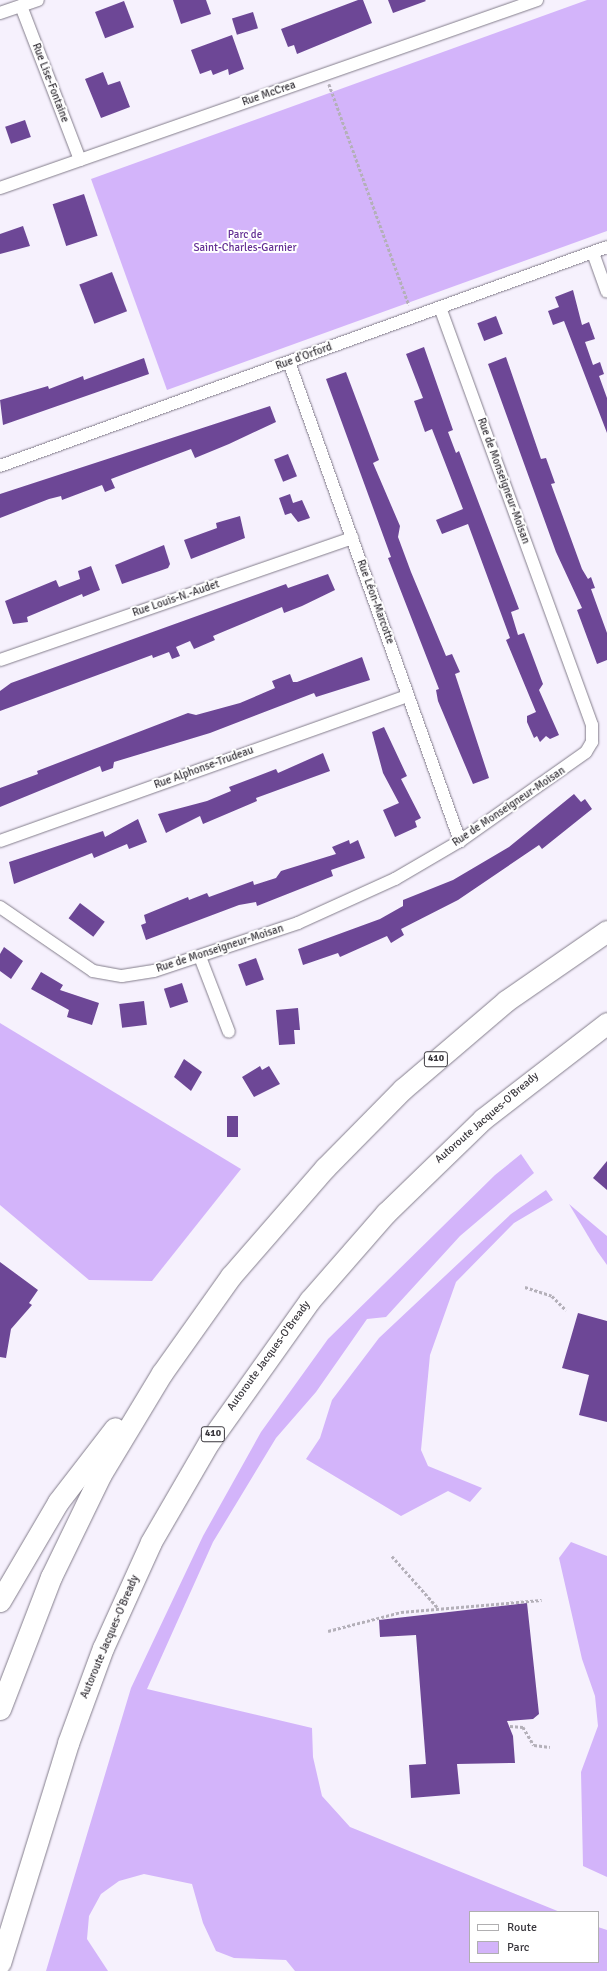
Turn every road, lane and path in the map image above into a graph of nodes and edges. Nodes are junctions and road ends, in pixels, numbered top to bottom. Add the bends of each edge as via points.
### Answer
1 (38, 0) edge
2 (537, 0) edge
3 (21, 6) junction
4 (0, 13) edge
5 (325, 74) junction
6 (80, 160) junction
7 (0, 188) edge
8 (607, 247) edge
9 (593, 253) junction
10 (607, 292) edge
11 (440, 308) junction
12 (413, 317) junction
13 (289, 362) junction
14 (0, 466) edge
15 (352, 538) junction
16 (0, 660) edge
17 (408, 696) junction
18 (0, 841) edge
19 (460, 841) junction
20 (0, 907) edge
21 (607, 931) edge
22 (200, 957) junction
23 (607, 1023) edge
24 (229, 1032) dead end
25 (525, 1287) dead end
26 (566, 1310) dead end
27 (162, 1373) junction
28 (392, 1556) dead end
29 (540, 1600) dead end
30 (0, 1601) edge
31 (439, 1609) junction
32 (328, 1631) dead end
33 (0, 1709) edge
34 (510, 1726) dead end
35 (550, 1747) dead end
36 (0, 1963) edge

1 - 3 street
2 - 5 street, Rue McCrea
3 - 4 street
3 - 6 street, Rue Lise-Fontaine
5 - 6 street, Rue McCrea
5 - 12 path
6 - 7 street, Rue McCrea
8 - 9 street, Rue d'Orford
9 - 10 street
9 - 11 street, Rue d'Orford
11 - 12 street, Rue d'Orford
11 - 19 street, Rue de Monseigneur-Moisan via 593,734 586,752 577,761
12 - 13 street, Rue d'Orford
13 - 14 street, Rue d'Orford
13 - 15 street, Rue Léon-Marcotte
15 - 16 street, Rue Louis-N.-Audet
15 - 17 street, Rue Léon-Marcotte
17 - 18 street, Rue Alphonse-Trudeau
17 - 19 street, Rue Léon-Marcotte
19 - 22 street, Rue de Monseigneur-Moisan via 357,898
20 - 22 street, Rue de Monseigneur-Moisan via 76,961 101,972 134,976
21 - 27 highway, 410 via 491,1013 376,1114 249,1254
22 - 24 street
23 - 36 highway, Autoroute Jacques-O'Bready / 410 via 498,1106 399,1198 310,1300 216,1431 154,1537 103,1648 68,1743
25 - 26 path via 552,1296
27 - 30 highway via 58,1502
27 - 33 highway, 410 via 110,1458 72,1531
28 - 31 path
29 - 31 path
31 - 32 path via 402,1612
34 - 35 path via 523,1727 534,1745

